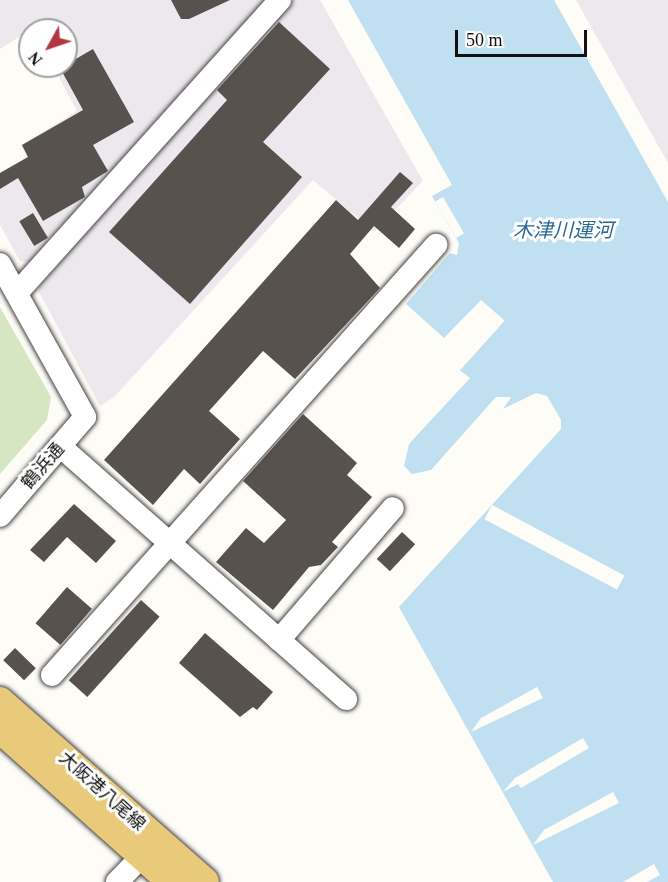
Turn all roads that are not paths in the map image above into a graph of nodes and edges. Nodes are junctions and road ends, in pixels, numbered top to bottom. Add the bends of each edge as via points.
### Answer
1 (280, 0) edge
2 (436, 245) dead end
3 (0, 264) edge
4 (17, 293) junction
5 (60, 446) junction
6 (393, 508) dead end
7 (0, 516) edge
8 (170, 543) junction
9 (279, 640) junction
10 (52, 675) dead end
11 (346, 699) dead end
12 (0, 700) edge
13 (0, 729) edge
14 (141, 857) junction
15 (117, 882) edge
16 (171, 882) edge
17 (205, 882) edge

1 - 4 street
2 - 8 street
3 - 4 street
4 - 5 street, 鶴浜通 via 85,417
5 - 7 street, 鶴浜通
5 - 8 street
6 - 9 street
8 - 9 street
8 - 10 street
9 - 11 street
12 - 17 main road, 大阪港八尾線
13 - 14 main road, 大阪港八尾線
14 - 15 street
14 - 16 main road, 大阪港八尾線

